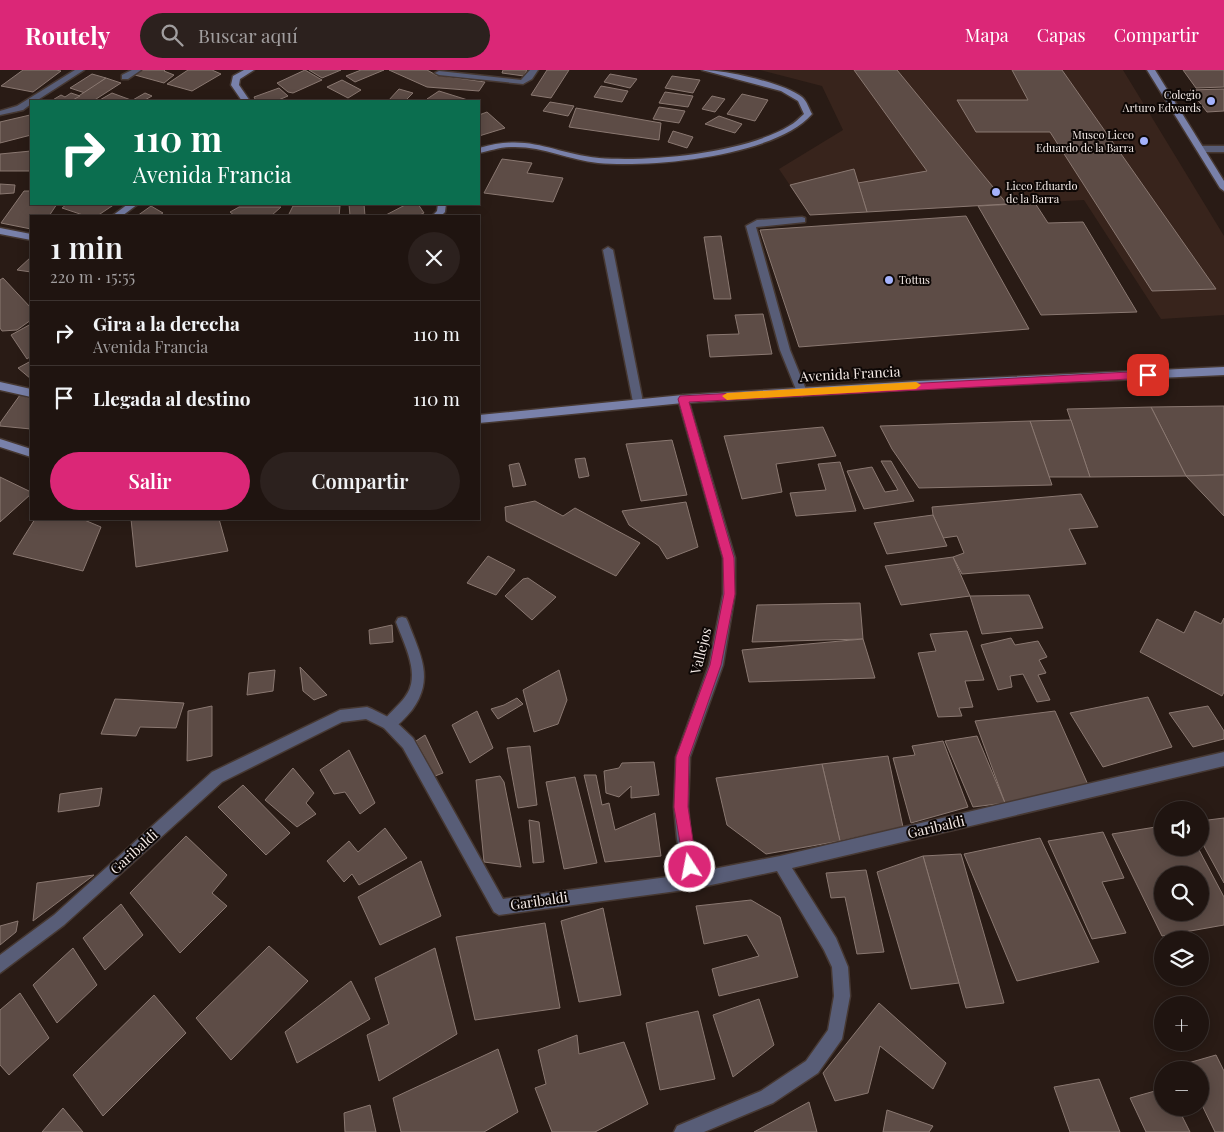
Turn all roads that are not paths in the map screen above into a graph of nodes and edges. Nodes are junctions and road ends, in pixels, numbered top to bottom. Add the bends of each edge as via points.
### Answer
1 (80, 70) edge
2 (137, 70) edge
3 (250, 70) edge
4 (534, 70) edge
5 (706, 70) edge
6 (1151, 70) edge
7 (440, 72) dead end
8 (125, 77) dead end
9 (33, 100) edge
10 (245, 100) edge
11 (30, 102) edge
12 (0, 113) edge
13 (1200, 149) junction
14 (1224, 149) edge
15 (480, 151) edge
16 (1224, 188) edge
17 (132, 205) edge
18 (118, 215) edge
19 (802, 220) dead end
20 (0, 231) edge
21 (30, 236) edge
22 (608, 250) dead end
23 (1224, 371) edge
24 (0, 386) edge
25 (30, 392) edge
26 (802, 392) junction
27 (683, 399) junction
28 (638, 402) junction
29 (480, 418) edge
30 (0, 443) edge
31 (30, 453) edge
32 (402, 622) dead end
33 (389, 724) junction
34 (1224, 758) edge
35 (780, 864) junction
36 (692, 882) junction
37 (0, 965) edge
38 (683, 1132) edge

1 - 9 street
2 - 8 street
3 - 10 main road via 236,78 235,85
4 - 7 street via 522,82
5 - 15 main road via 784,89 801,100 808,114 797,126 784,133 722,151 685,157 597,160 523,143
6 - 13 main road
11 - 12 street
13 - 14 street
13 - 16 main road
17 - 18 main road
19 - 26 street via 757,223 751,226 751,230 785,350
20 - 21 main road
22 - 28 street
23 - 26 main road, Avenida Francia
24 - 25 main road
26 - 27 main road, Avenida Francia
27 - 28 main road, Avenida Francia
27 - 36 street, Vallejos via 729,558 729,594 716,665 683,757 681,807
28 - 29 main road, Avenida Francia
30 - 31 main road
32 - 33 street via 419,668 419,688 404,712
33 - 36 street, Garibaldi via 408,743 499,907
33 - 37 street, Garibaldi via 367,713 340,716 217,777 59,920
34 - 35 street, Garibaldi
35 - 36 street, Garibaldi
35 - 38 street via 830,944 840,967 842,996 836,1033 805,1072 767,1096

